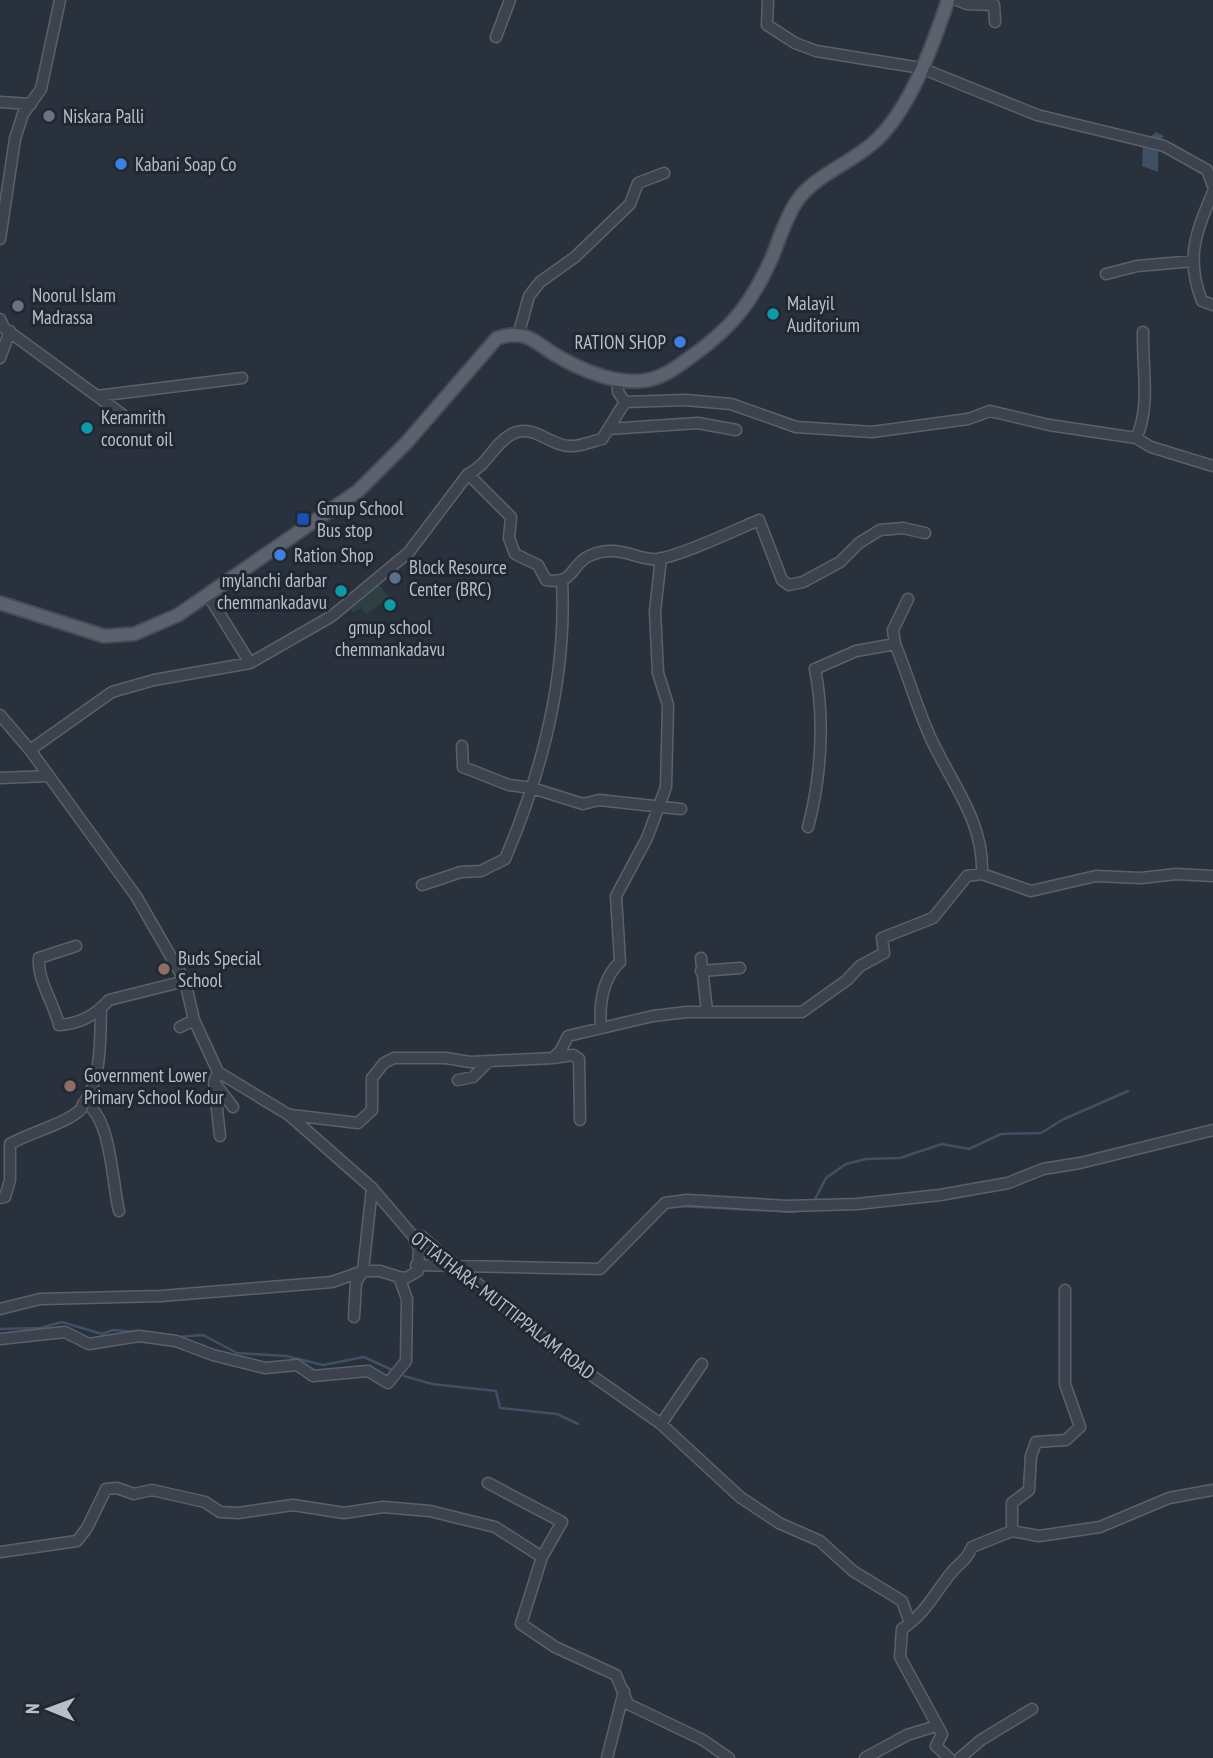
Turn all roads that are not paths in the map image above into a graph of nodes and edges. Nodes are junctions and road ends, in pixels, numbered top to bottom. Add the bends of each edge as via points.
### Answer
1 (60, 0) edge
2 (510, 0) edge
3 (768, 0) edge
4 (948, 0) edge
5 (957, 0) edge
6 (995, 23) dead end
7 (496, 37) dead end
8 (921, 68) junction
9 (0, 102) edge
10 (31, 104) junction
11 (664, 173) dead end
12 (1213, 186) edge
13 (1213, 192) edge
14 (0, 239) edge
15 (1194, 261) junction
16 (1106, 274) dead end
17 (1213, 305) edge
18 (0, 319) edge
19 (10, 331) junction
20 (1143, 332) dead end
21 (518, 336) junction
22 (0, 358) edge
23 (242, 378) dead end
24 (618, 379) junction
25 (97, 396) junction
26 (625, 402) junction
27 (123, 415) dead end
28 (608, 429) junction
29 (736, 430) dead end
30 (1136, 438) junction
31 (1213, 466) edge
32 (468, 474) junction
33 (925, 533) dead end
34 (661, 558) junction
35 (562, 581) junction
36 (208, 595) junction
37 (908, 599) dead end
38 (0, 603) edge
39 (895, 644) junction
40 (250, 663) junction
41 (0, 715) edge
42 (462, 746) dead end
43 (30, 750) junction
44 (48, 776) junction
45 (0, 778) edge
46 (532, 788) junction
47 (659, 806) junction
48 (681, 809) dead end
49 (808, 827) dead end
50 (982, 874) junction
51 (1213, 876) edge
52 (422, 885) dead end
53 (76, 946) dead end
54 (701, 958) dead end
55 (740, 968) dead end
56 (701, 971) junction
57 (185, 981) junction
58 (101, 1010) junction
59 (707, 1011) junction
60 (194, 1020) junction
61 (180, 1027) dead end
62 (601, 1028) junction
63 (553, 1058) junction
64 (488, 1062) junction
65 (218, 1072) junction
66 (458, 1080) dead end
67 (214, 1082) junction
68 (83, 1104) junction
69 (233, 1107) dead end
70 (289, 1115) junction
71 (580, 1120) dead end
72 (1213, 1130) edge
73 (220, 1136) dead end
74 (372, 1188) junction
75 (0, 1198) edge
76 (119, 1211) dead end
77 (413, 1236) junction
78 (453, 1264) junction
79 (416, 1265) junction
80 (363, 1271) junction
81 (399, 1277) junction
82 (1065, 1290) dead end
83 (0, 1308) edge
84 (354, 1317) dead end
85 (0, 1339) edge
86 (702, 1364) dead end
87 (661, 1424) junction
88 (488, 1483) dead end
89 (1213, 1490) edge
90 (1012, 1531) junction
91 (0, 1552) edge
92 (542, 1557) junction
93 (910, 1623) junction
94 (624, 1689) junction
95 (1032, 1709) dead end
96 (936, 1726) dead end
97 (728, 1757) edge
98 (607, 1758) edge
99 (865, 1758) edge
100 (949, 1758) edge
101 (960, 1758) edge

1 - 10 street via 41,89
2 - 7 street
3 - 8 street via 767,25 795,43 837,57
4 - 8 main road
5 - 6 street via 994,5
8 - 12 street via 1037,115 1164,146 1207,170
8 - 24 main road via 896,120 796,202 757,288 736,320 669,372 638,382
9 - 10 street
10 - 14 street via 15,139
11 - 21 street via 638,183 630,204 575,257 540,282 523,310
13 - 15 street via 1194,237
15 - 16 street
15 - 17 street via 1194,279 1202,301
18 - 19 street
19 - 22 street
19 - 25 street
20 - 30 street via 1144,398
21 - 24 main road via 534,338 558,356
21 - 36 main road via 492,343 358,491
23 - 25 street
24 - 26 street via 618,392
25 - 27 street
26 - 28 street
26 - 30 street via 731,404 796,427 872,432 968,419 990,411
28 - 29 street via 698,423
28 - 32 street via 602,439 570,446 540,434 513,433 494,447 481,468
30 - 31 street
32 - 35 street via 511,517 509,538 515,554 538,565 546,580
32 - 40 street via 409,552 366,590 332,616
33 - 34 street via 903,528 880,530 840,562 789,585 782,580 759,520
34 - 35 street via 622,550 588,556
34 - 47 street via 655,611 658,673 668,705 666,787
35 - 46 street via 564,615 557,684
36 - 38 main road via 178,615 118,636 104,636
36 - 40 street
37 - 39 street via 893,630
39 - 49 street via 856,652 815,669 820,692 819,736
39 - 50 street via 933,744 968,806 983,852
40 - 43 street via 112,692
41 - 43 street
42 - 46 street via 463,767 509,785
43 - 44 street
44 - 45 street
44 - 57 street via 135,896
46 - 47 street via 583,804 599,800
46 - 52 street via 505,859 481,871 461,872
47 - 48 street
47 - 62 street via 616,896 620,962 603,986
50 - 51 street via 1031,891 1096,876
50 - 59 street via 967,876 933,918 882,938 884,953 860,965 802,1012
53 - 58 street via 39,958 38,971 59,1026 77,1024
54 - 56 street
55 - 56 street
56 - 59 street
57 - 58 street via 109,1000
57 - 60 street
58 - 68 street via 100,1048 90,1094
59 - 62 street via 653,1016
60 - 61 street
60 - 65 street
62 - 63 street via 568,1036
63 - 64 street
63 - 71 street via 573,1055 579,1059
64 - 66 street via 472,1077
64 - 70 street via 394,1058 372,1078 372,1110 358,1123
65 - 67 street
65 - 70 street, OTTATHARA- MUTTIPPALAM ROAD
67 - 69 street
67 - 73 street
68 - 75 street via 72,1118 10,1144 9,1180 5,1197
68 - 76 street via 94,1109 103,1126
70 - 74 street, OTTATHARA- MUTTIPPALAM ROAD
72 - 78 street via 1043,1169 1008,1183 940,1195 857,1204 665,1203 600,1269
74 - 77 street, OTTATHARA- MUTTIPPALAM ROAD
74 - 80 street
77 - 78 street, OTTATHARA- MUTTIPPALAM ROAD via 421,1236
77 - 79 street via 419,1249
78 - 79 street
78 - 87 street, OTTATHARA- MUTTIPPALAM ROAD via 564,1356
79 - 81 street via 418,1271
80 - 81 street
80 - 83 street via 332,1282 198,1294 40,1299
80 - 84 street via 356,1282
81 - 85 street via 407,1299 407,1361 388,1383 368,1371 313,1376 297,1365 265,1368 176,1341 139,1336 89,1345 65,1332
82 - 90 street via 1065,1384 1080,1427 1066,1440 1036,1443 1029,1490 1012,1503
86 - 87 street
87 - 93 street, OTTATHARA- MUTTIPPALAM ROAD via 740,1497 820,1541 853,1572 902,1601
88 - 92 street via 562,1522
89 - 90 street via 1169,1498 1100,1527 1040,1536
90 - 93 street via 972,1547 965,1562 951,1572 942,1590
91 - 92 street via 77,1541 106,1489 117,1488 134,1494 152,1490 177,1495 205,1502 219,1512 293,1505 344,1513 383,1507 430,1511 495,1527
92 - 94 street via 521,1624 555,1647 617,1675
93 - 100 street via 902,1629 900,1657 942,1734 936,1746
94 - 97 street via 628,1704 691,1733
94 - 98 street
95 - 101 street
96 - 99 street via 907,1735

